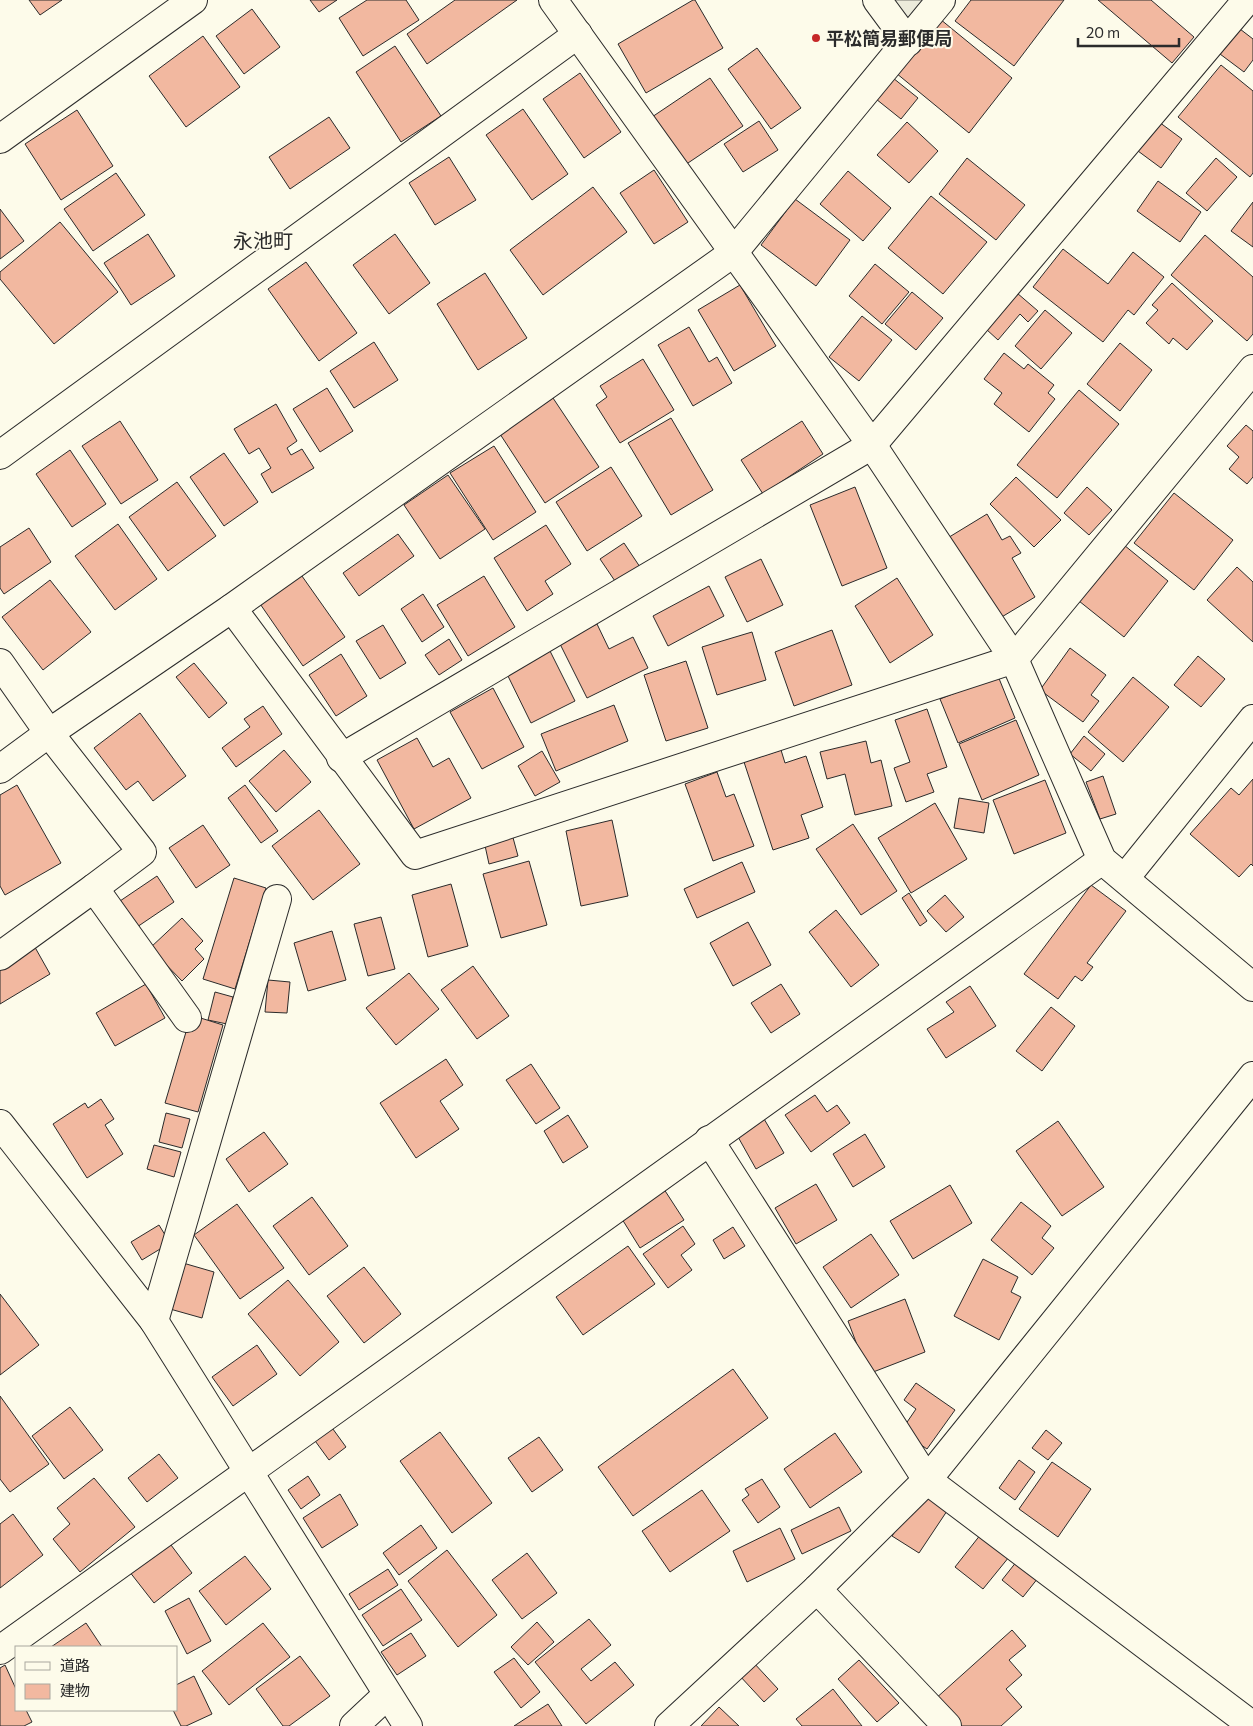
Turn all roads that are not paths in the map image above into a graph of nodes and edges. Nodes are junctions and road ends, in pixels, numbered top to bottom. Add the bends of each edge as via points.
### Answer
1 (193, 0) edge
2 (553, 0) edge
3 (878, 0) edge
4 (941, 0) edge
5 (1247, 0) edge
6 (578, 34) junction
7 (908, 42) junction
8 (0, 139) edge
9 (733, 253) junction
10 (1253, 369) edge
11 (872, 445) junction
12 (0, 454) edge
13 (232, 608) junction
14 (1014, 659) junction
15 (0, 663) edge
16 (1253, 718) edge
17 (49, 732) junction
18 (342, 758) junction
19 (0, 769) edge
20 (1102, 860) junction
21 (1125, 878) junction
22 (94, 888) junction
23 (277, 899) dead end
24 (0, 956) edge
25 (1253, 987) edge
26 (187, 1018) dead end
27 (1253, 1076) edge
28 (0, 1124) edge
29 (709, 1140) junction
30 (154, 1321) junction
31 (248, 1473) junction
32 (927, 1480) junction
33 (816, 1589) junction
34 (0, 1650) edge
35 (387, 1695) junction
36 (354, 1726) edge
37 (408, 1726) edge
38 (669, 1726) edge
39 (947, 1726) edge
40 (1253, 1726) edge

1 - 8 street
2 - 6 street
3 - 7 street
4 - 7 street
5 - 11 street
6 - 9 street
6 - 12 street
7 - 9 street
9 - 11 street
9 - 13 street
10 - 14 street
11 - 14 street
11 - 18 street
13 - 17 street
13 - 18 street
14 - 18 street via 415,855
14 - 20 street
15 - 17 street
16 - 21 street
17 - 19 street
17 - 22 street via 142,852
20 - 21 street
20 - 29 street
21 - 25 street
22 - 24 street
22 - 26 street
23 - 30 street
27 - 32 street
28 - 30 street
29 - 31 street
29 - 32 street
30 - 31 street
31 - 34 street
31 - 35 street
32 - 33 street
32 - 40 street
33 - 38 street
33 - 39 street
35 - 36 street
35 - 37 street

